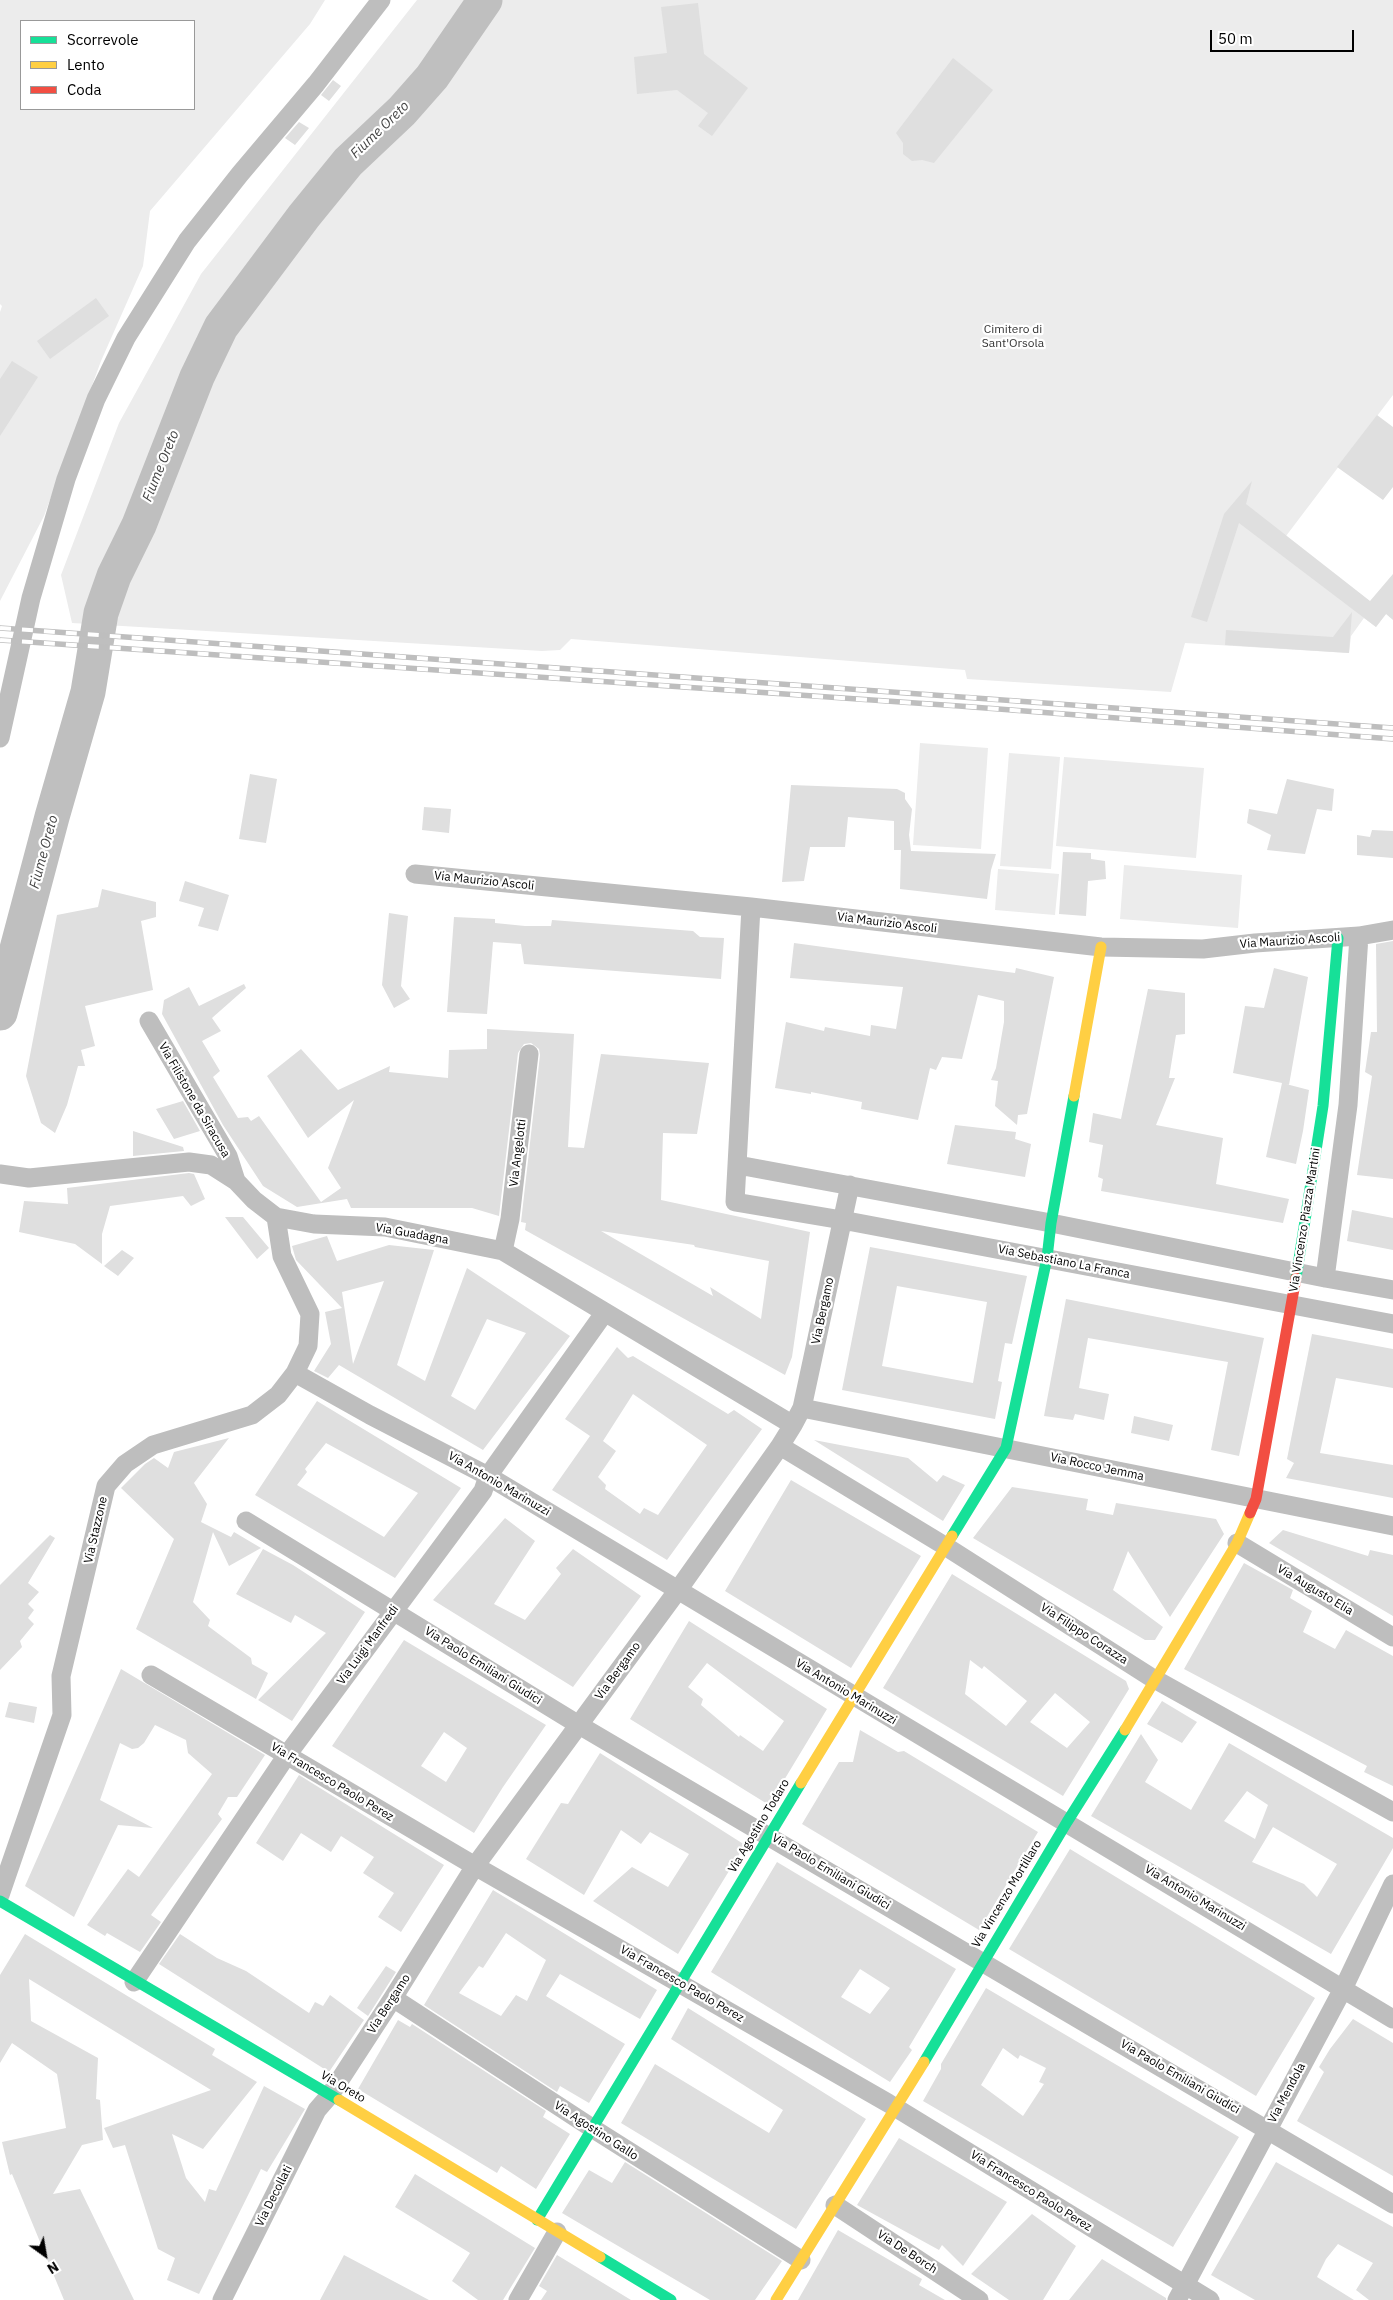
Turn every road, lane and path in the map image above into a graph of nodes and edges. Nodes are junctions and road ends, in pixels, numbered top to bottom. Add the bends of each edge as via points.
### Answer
1 (381, 0) edge
2 (0, 738) edge
3 (415, 874) dead end
4 (752, 907) junction
5 (1393, 930) edge
6 (1359, 936) junction
7 (1338, 938) junction
8 (1101, 947) junction
9 (149, 1021) dead end
10 (529, 1054) dead end
11 (738, 1165) junction
12 (2, 1175) edge
13 (236, 1181) junction
14 (850, 1185) junction
15 (276, 1217) junction
16 (842, 1220) junction
17 (1051, 1223) junction
18 (503, 1251) junction
19 (1047, 1258) junction
20 (1296, 1272) junction
21 (1325, 1278) junction
22 (1393, 1290) edge
23 (1292, 1305) junction
24 (605, 1312) junction
25 (1393, 1324) edge
26 (296, 1373) junction
27 (802, 1408) junction
28 (792, 1425) junction
29 (780, 1446) junction
30 (1006, 1448) junction
31 (488, 1476) junction
32 (1256, 1500) junction
33 (246, 1521) dead end
34 (1393, 1526) edge
35 (1237, 1544) junction
36 (945, 1546) junction
37 (678, 1590) junction
38 (394, 1611) junction
39 (1393, 1637) edge
40 (151, 1674) dead end
41 (1156, 1680) junction
42 (853, 1696) junction
43 (579, 1725) junction
44 (287, 1755) junction
45 (1393, 1812) edge
46 (1067, 1822) junction
47 (770, 1836) junction
48 (475, 1866) junction
49 (1393, 1884) edge
50 (0, 1895) edge
51 (0, 1901) edge
52 (982, 1961) junction
53 (134, 1982) junction
54 (681, 1983) junction
55 (1344, 1988) junction
56 (393, 1998) junction
57 (1393, 2019) edge
58 (330, 2095) junction
59 (896, 2108) junction
60 (592, 2128) junction
61 (1268, 2129) junction
62 (1393, 2204) edge
63 (835, 2205) junction
64 (537, 2220) junction
65 (557, 2232) junction
66 (801, 2260) junction
67 (1181, 2293) edge
68 (222, 2300) edge
69 (518, 2300) edge
70 (671, 2300) edge
71 (776, 2300) edge
72 (979, 2300) edge
73 (1210, 2300) edge

1 - 2 street via 187,241 126,338 96,399 66,479 31,598
3 - 4 street, Via Maurizio Ascoli
4 - 8 street, Via Maurizio Ascoli
4 - 11 street
5 - 6 street, Via Maurizio Ascoli
6 - 7 street, Via Maurizio Ascoli
6 - 21 street, Via Vincenzo Piazza Martini via 1348,1105
7 - 8 street, Via Maurizio Ascoli via 1204,949
7 - 20 street, Via Vincenzo Piazza Martini via 1323,1106
8 - 17 street, Via Agostino Todaro
9 - 13 street, Via Filistone da Siracusa via 228,1156
10 - 18 street, Via Angelotti via 510,1220
11 - 14 street
11 - 16 street, Via Sebastiano La Franca via 735,1202
12 - 13 street, Via Guadagna via 29,1178 189,1162 211,1165
13 - 15 street, Via Guadagna
14 - 16 street, Via Bergamo
14 - 17 street
15 - 18 street, Via Guadagna via 314,1224 385,1227
15 - 26 street, Via Stazzone via 282,1256 310,1314 308,1346
16 - 19 street, Via Sebastiano La Franca
16 - 27 street, Via Bergamo
17 - 19 street, Via Agostino Todaro
17 - 20 street
18 - 24 street, Via Guadagna
19 - 23 street, Via Sebastiano La Franca
19 - 30 street, Via Agostino Todaro
20 - 21 street
20 - 23 street, Via Vincenzo Piazza Martini
21 - 22 street
23 - 25 street, Via Sebastiano La Franca
23 - 32 street, Via Vincenzo Piazza Martini
24 - 28 street, Via Guadagna
24 - 31 street, Via Luigi Manfredi
26 - 31 street, Via Antonio Marinuzzi
26 - 50 street, Via Stazzone via 278,1395 252,1415 153,1445 125,1464 106,1486 61,1676 62,1715
27 - 28 street, Via Bergamo
27 - 30 street, Via Rocco Jemma
28 - 29 street, Via Bergamo
29 - 36 street, Via Filippo Corazza
29 - 37 street, Via Bergamo
30 - 32 street, Via Rocco Jemma
30 - 36 street, Via Agostino Todaro
31 - 37 street, Via Antonio Marinuzzi
31 - 38 street, Via Luigi Manfredi via 482,1491
32 - 34 street, Via Rocco Jemma
32 - 35 street, Via Vincenzo Mortillaro
33 - 38 street, Via Paolo Emiliani Giudici
35 - 39 street, Via Augusto Elia
35 - 41 street, Via Vincenzo Mortillaro
36 - 41 street, Via Filippo Corazza
36 - 42 street, Via Agostino Todaro
37 - 42 street, Via Antonio Marinuzzi
37 - 43 street, Via Bergamo
38 - 43 street, Via Paolo Emiliani Giudici
38 - 44 street, Via Luigi Manfredi
40 - 44 street, Via Francesco Paolo Perez
41 - 45 street, Via Filippo Corazza
41 - 46 street, Via Vincenzo Mortillaro
42 - 46 street, Via Antonio Marinuzzi
42 - 47 street, Via Agostino Todaro
43 - 47 street, Via Paolo Emiliani Giudici
43 - 48 street, Via Bergamo
44 - 48 street, Via Francesco Paolo Perez
44 - 53 street, Via Luigi Manfredi
46 - 52 street, Via Vincenzo Mortillaro
46 - 55 street, Via Antonio Marinuzzi
47 - 52 street, Via Paolo Emiliani Giudici
47 - 54 street, Via Agostino Todaro
48 - 54 street, Via Francesco Paolo Perez
48 - 56 street, Via Bergamo
49 - 55 street, Via Mendola
51 - 53 street, Via Oreto
52 - 59 street, Via Vincenzo Mortillaro
52 - 61 street, Via Paolo Emiliani Giudici
53 - 58 street, Via Oreto
54 - 59 street, Via Francesco Paolo Perez
54 - 60 street, Via Agostino Todaro
55 - 57 street, Via Antonio Marinuzzi
55 - 61 street, Via Mendola
56 - 58 street, Via Bergamo
56 - 60 street, Via Agostino Gallo
58 - 64 street, Via Oreto
58 - 68 street, Via Decollati via 318,2110
59 - 63 street, Via Vincenzo Mortillaro
59 - 67 street, Via Francesco Paolo Perez
60 - 64 street, Via Agostino Todaro
60 - 66 street, Via Agostino Gallo
61 - 62 street, Via Paolo Emiliani Giudici
61 - 67 street, Via Mendola
63 - 66 street, Via Vincenzo Mortillaro
63 - 72 street, Via De Borch
64 - 65 street, Via Oreto
65 - 69 street
65 - 70 street, Via Oreto
66 - 71 street, Via Vincenzo Mortillaro
67 - 73 street, Via Francesco Paolo Perez

